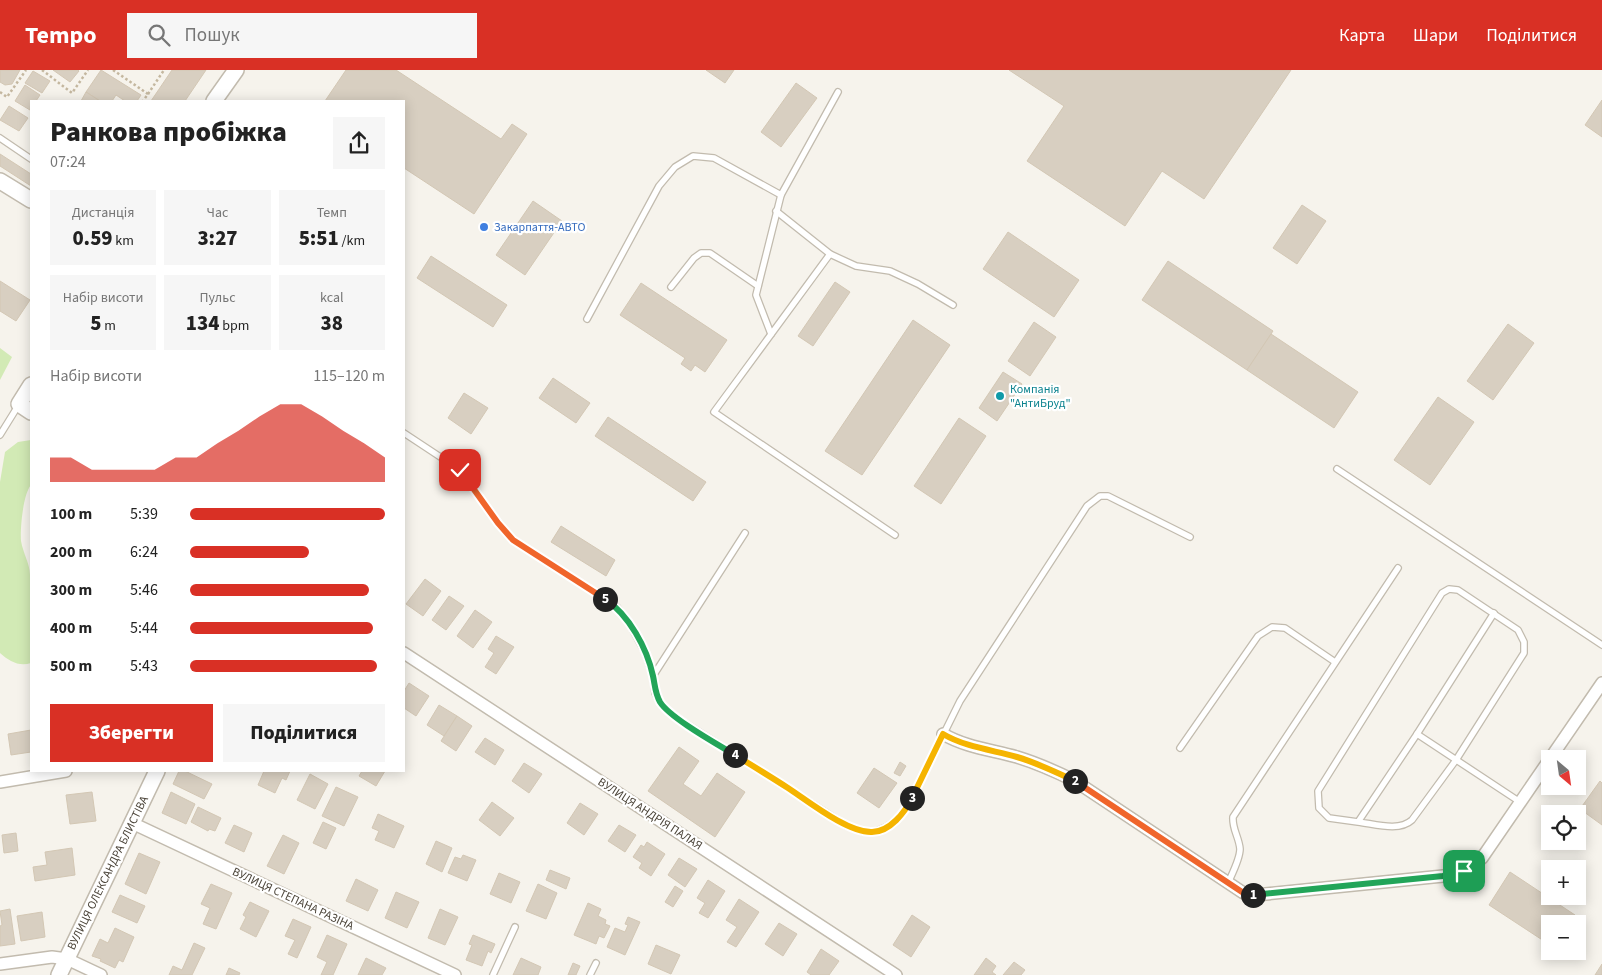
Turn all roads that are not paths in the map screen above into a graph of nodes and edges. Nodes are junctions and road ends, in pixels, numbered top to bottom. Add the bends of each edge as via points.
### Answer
1 (236, 70) edge
2 (838, 92) dead end
3 (215, 100) edge
4 (0, 138) edge
5 (30, 158) edge
6 (0, 181) edge
7 (781, 195) junction
8 (30, 199) edge
9 (776, 212) junction
10 (830, 254) junction
11 (758, 286) junction
12 (671, 287) dead end
13 (953, 305) dead end
14 (587, 319) dead end
15 (771, 334) junction
16 (30, 388) edge
17 (25, 408) edge
18 (405, 434) edge
19 (0, 435) edge
20 (1337, 469) dead end
21 (745, 533) dead end
22 (895, 535) dead end
23 (1190, 537) dead end
24 (1398, 568) dead end
25 (1494, 613) junction
26 (1602, 645) edge
27 (405, 654) edge
28 (1335, 662) junction
29 (653, 676) junction
30 (1602, 682) edge
31 (943, 734) junction
32 (1417, 734) junction
33 (1180, 748) dead end
34 (1456, 760) junction
35 (60, 772) edge
36 (157, 772) edge
37 (0, 782) edge
38 (1520, 802) junction
39 (1358, 822) junction
40 (132, 823) junction
41 (1228, 883) junction
42 (516, 928) dead end
43 (67, 959) junction
44 (596, 962) dead end
45 (0, 964) edge
46 (59, 975) edge
47 (101, 975) edge
48 (455, 975) edge
49 (493, 975) edge
50 (590, 975) edge
51 (896, 975) edge

1 - 3 street
2 - 7 lane
4 - 5 lane
6 - 8 street
7 - 9 lane
7 - 14 lane via 714,158 693,156 675,167 659,186
9 - 10 lane
9 - 11 lane
10 - 13 lane via 856,266 890,271
10 - 15 lane
11 - 12 lane via 710,253 701,253
11 - 15 lane via 758,303
15 - 22 lane via 714,412
16 - 17 street
17 - 19 lane
18 - 29 lane via 460,470 513,540 617,607 645,652
20 - 26 lane
21 - 29 lane
23 - 31 lane via 1108,496 1100,496 1087,506 960,701
24 - 28 lane
25 - 32 lane
25 - 34 lane via 1518,630 1524,642 1524,653
25 - 39 lane via 1458,590 1449,589 1442,594 1318,791 1319,808 1330,818
27 - 51 street, ВУЛИЦЯ АНДРІЯ ПАЛАЯ
28 - 33 lane via 1285,628 1272,627 1258,636
28 - 41 lane via 1233,817 1232,826 1240,847
29 - 31 lane via 659,700 685,723 823,812 864,832 875,832 899,818
30 - 38 street
31 - 41 street via 956,741 1019,758 1075,781
32 - 34 lane
32 - 39 lane
34 - 38 lane
34 - 39 lane via 1406,825
35 - 37 street
36 - 40 street, ВУЛИЦЯ ОЛЕКСАНДРА БЛИСТІВА
38 - 41 street via 1482,858 1464,871 1443,876 1256,895 1242,892
40 - 43 street, ВУЛИЦЯ ОЛЕКСАНДРА БЛИСТІВА
40 - 48 street, ВУЛИЦЯ СТЕПАНА РАЗІНА
42 - 49 lane
43 - 45 street via 52,957
43 - 46 street, ВУЛИЦЯ ОЛЕКСАНДРА БЛИСТІВА
43 - 47 street
44 - 50 lane

